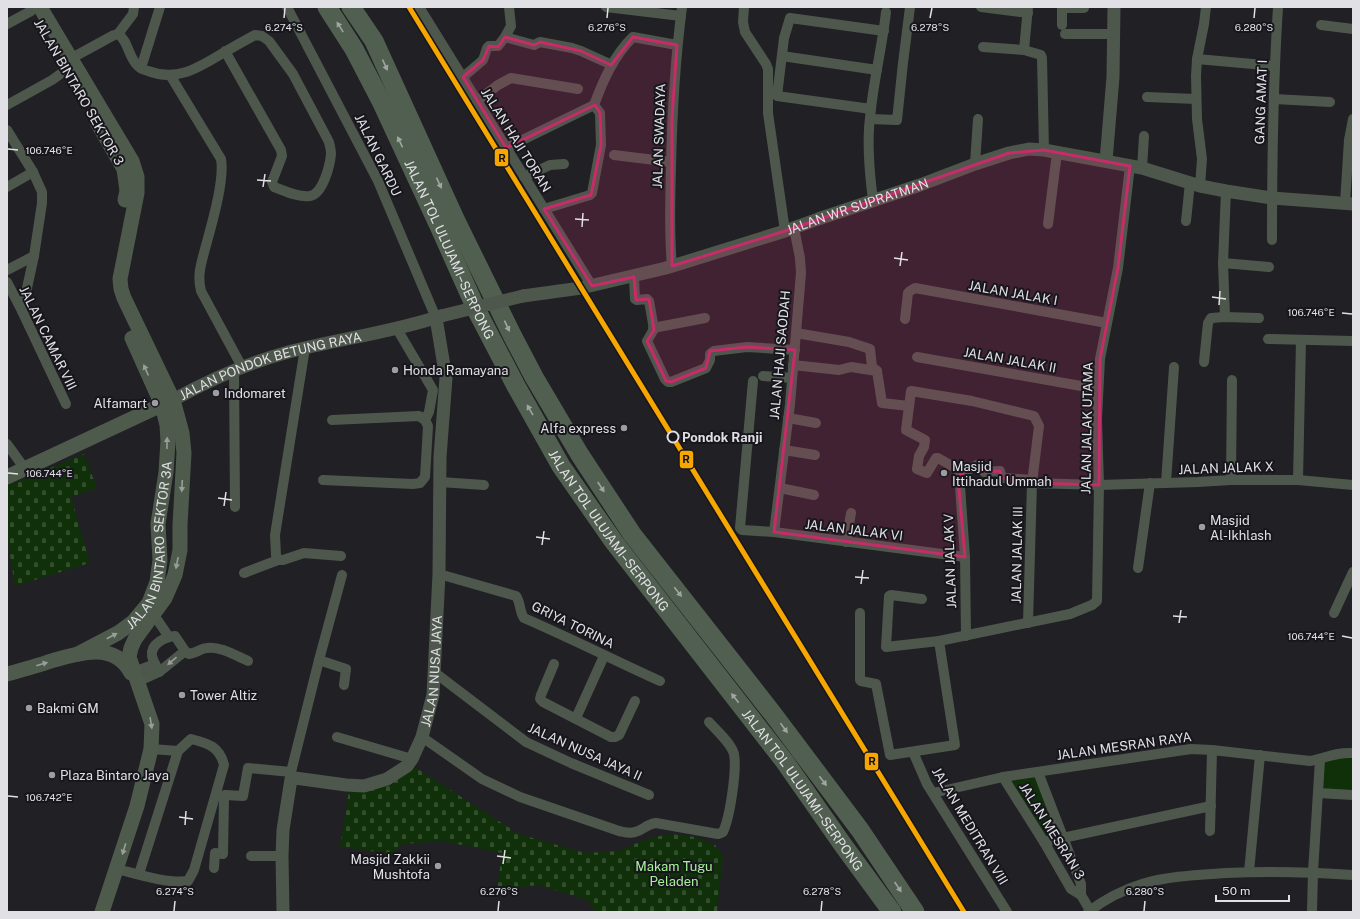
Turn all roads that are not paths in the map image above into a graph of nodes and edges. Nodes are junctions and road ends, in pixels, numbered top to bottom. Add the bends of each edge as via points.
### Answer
1 (134, 7) edge
2 (160, 7) edge
3 (287, 7) edge
4 (328, 7) edge
5 (352, 7) edge
6 (362, 7) edge
7 (419, 7) edge
8 (509, 7) edge
9 (606, 7) edge
10 (744, 7) edge
11 (910, 7) edge
12 (981, 7) edge
13 (1062, 7) edge
14 (1114, 7) edge
15 (1206, 7) edge
16 (1278, 7) edge
17 (33, 8) edge
18 (1084, 8) edge
19 (1028, 10) edge
20 (681, 11) edge
21 (886, 12) dead end
22 (7, 24) edge
23 (1321, 25) dead end
24 (1353, 29) edge
25 (884, 31) junction
26 (118, 34) junction
27 (1114, 34) junction
28 (505, 37) junction
29 (374, 41) junction
30 (677, 45) junction
31 (983, 47) dead end
32 (1024, 50) junction
33 (225, 51) junction
34 (782, 56) junction
35 (1197, 59) junction
36 (68, 65) junction
37 (612, 66) junction
38 (1275, 66) junction
39 (141, 68) junction
40 (877, 70) junction
41 (170, 75) junction
42 (463, 77) junction
43 (578, 89) dead end
44 (1147, 97) dead end
45 (1196, 99) junction
46 (1274, 99) junction
47 (477, 100) junction
48 (1330, 102) dead end
49 (7, 105) edge
50 (594, 105) junction
51 (870, 114) junction
52 (978, 119) dead end
53 (1353, 119) edge
54 (7, 130) edge
55 (1144, 136) dead end
56 (506, 148) junction
57 (1044, 150) junction
58 (1057, 153) junction
59 (614, 155) dead end
60 (1106, 161) junction
61 (671, 162) junction
62 (564, 164) dead end
63 (975, 164) junction
64 (1136, 167) junction
65 (33, 172) junction
66 (524, 177) junction
67 (1193, 186) junction
68 (7, 187) edge
69 (1226, 191) junction
70 (1272, 198) junction
71 (874, 200) junction
72 (1349, 203) edge
73 (544, 209) junction
74 (1186, 221) dead end
75 (1048, 224) dead end
76 (790, 230) junction
77 (1272, 240) dead end
78 (34, 256) junction
79 (1223, 263) junction
80 (672, 266) junction
81 (1268, 267) dead end
82 (7, 270) edge
83 (634, 277) junction
84 (7, 282) edge
85 (592, 286) junction
86 (523, 296) joint
87 (22, 311) junction
88 (439, 317) junction
89 (1225, 317) junction
90 (705, 318) dead end
91 (1259, 318) dead end
92 (904, 319) dead end
93 (1107, 323) junction
94 (653, 328) junction
95 (397, 329) junction
96 (796, 333) junction
97 (1268, 339) dead end
98 (1301, 340) junction
99 (1353, 341) edge
100 (305, 348) junction
101 (795, 350) junction
102 (917, 357) dead end
103 (1204, 362) dead end
104 (793, 365) junction
105 (1174, 367) dead end
106 (238, 368) junction
107 (877, 371) junction
108 (763, 376) dead end
109 (792, 378) junction
110 (1232, 380) dead end
111 (753, 381) dead end
112 (1098, 389) junction
113 (168, 403) junction
114 (66, 404) dead end
115 (909, 406) junction
116 (788, 418) junction
117 (332, 420) dead end
118 (425, 420) junction
119 (816, 423) dead end
120 (7, 444) edge
121 (784, 450) junction
122 (815, 455) dead end
123 (25, 469) junction
124 (7, 477) edge
125 (323, 480) dead end
126 (1231, 480) junction
127 (1298, 480) junction
128 (960, 481) junction
129 (440, 482) junction
130 (1032, 482) junction
131 (1150, 483) junction
132 (1166, 483) junction
133 (484, 485) dead end
134 (1099, 485) junction
135 (1353, 485) edge
136 (780, 488) junction
137 (814, 495) dead end
138 (236, 507) dead end
139 (851, 513) dead end
140 (158, 524) junction
141 (180, 525) junction
142 (774, 532) junction
143 (846, 542) junction
144 (342, 556) dead end
145 (965, 557) junction
146 (278, 560) junction
147 (1138, 568) dead end
148 (244, 572) dead end
149 (1353, 572) edge
150 (439, 574) junction
151 (342, 575) dead end
152 (922, 599) dead end
153 (860, 613) dead end
154 (1334, 613) dead end
155 (154, 615) junction
156 (1028, 623) junction
157 (966, 636) junction
158 (169, 637) junction
159 (939, 641) junction
160 (185, 651) junction
161 (78, 654) junction
162 (604, 656) junction
163 (319, 660) junction
164 (248, 661) dead end
165 (554, 664) dead end
166 (157, 668) junction
167 (434, 672) junction
168 (7, 674) edge
169 (137, 680) junction
170 (660, 681) dead end
171 (344, 685) dead end
172 (635, 701) dead end
173 (576, 718) junction
174 (709, 722) dead end
175 (337, 737) dead end
176 (422, 737) junction
177 (151, 749) junction
178 (1212, 750) junction
179 (178, 751) junction
180 (913, 752) junction
181 (1353, 753) edge
182 (1260, 755) junction
183 (412, 759) junction
184 (1320, 760) junction
185 (1038, 772) junction
186 (291, 776) junction
187 (1004, 777) junction
188 (933, 792) junction
189 (1318, 792) junction
190 (649, 795) dead end
191 (1353, 795) edge
192 (1211, 806) junction
193 (1210, 831) dead end
194 (1063, 838) junction
195 (1044, 842) junction
196 (251, 856) dead end
197 (282, 856) junction
198 (214, 868) dead end
199 (117, 869) junction
200 (1249, 872) junction
201 (1313, 872) junction
202 (139, 874) junction
203 (1353, 875) edge
204 (1081, 895) junction
205 (104, 911) edge
206 (283, 912) edge
207 (892, 912) edge
208 (915, 912) edge
209 (1007, 912) edge
210 (1090, 912) edge
211 (1312, 912) edge

1 - 26 street via 133,14
2 - 39 street
3 - 88 street, JALAN GARDU via 378,181
207 -> 4 highway, JALAN TOL ULUJAMI–SERPONG via 784,762 614,542 561,466 478,313 381,101 354,49
5 - 29 highway, JALAN TOL ULUJAMI–SERPONG
6 - 29 highway
7 - 42 street, JALAN HAJI TORAN
8 - 28 street via 511,26
9 - 20 street
10 - 76 street, JALAN HAJI SAODAH via 744,32 768,69 768,113
11 - 51 street via 897,120
12 - 19 street
13 - 18 street
13 - 27 street via 1064,29
14 - 27 street
15 - 35 street
16 - 38 street, GANG AMAT I
17 - 22 street
17 - 36 main road, JALAN BINTARO SEKTOR 3
19 - 32 street
20 - 30 street, JALAN SWADAYA
21 - 25 street
23 - 24 street
25 - 34 street via 790,18
25 - 40 street
26 - 36 street
26 - 39 street via 122,36 132,59
27 - 60 street via 1114,77
28 - 37 street via 534,45 540,42 572,48
28 - 42 street via 498,46 489,46 483,60
29 -> 208 highway, JALAN TOL ULUJAMI–SERPONG via 455,219 512,336 580,455 632,534 860,830
30 - 37 street via 633,37
30 - 61 street, JALAN SWADAYA
31 - 32 street
32 - 57 street via 1038,54 1042,58
33 - 33 street via 258,35 269,41 293,74 329,142 331,153 326,179 316,194 303,196 272,185 282,156 281,150
33 - 41 street via 196,68
34 - 40 street
34 - 51 street via 776,96
35 - 38 street
35 - 45 street
36 - 49 street via 52,80
36 - 113 main road, JALAN BINTARO SEKTOR 3 via 132,161 137,177 137,193 120,280 121,289
37 - 50 street
38 - 46 street, GANG AMAT I
39 - 41 street via 158,75
40 - 51 street
41 - 106 street via 221,159 223,167 198,281
42 - 47 street, JALAN HAJI TORAN
43 - 47 street via 511,78
44 - 45 street
45 - 67 street via 1202,159
46 - 48 street
46 - 70 street, GANG AMAT I
47 - 56 street, JALAN HAJI TORAN
50 - 56 street
50 - 73 street via 600,113 601,145 592,193
51 - 71 street
52 - 63 street
53 - 72 street via 1349,140
54 - 65 street
55 - 64 street, JALAN JALAK UTAMA
56 - 66 street, JALAN HAJI TORAN
57 - 58 street, JALAN WR SUPRATMAN
57 - 63 street, JALAN WR SUPRATMAN via 1029,149 1009,153
58 - 60 street, JALAN WR SUPRATMAN
58 - 75 street
59 - 61 street
60 - 64 street, JALAN WR SUPRATMAN
61 - 80 street, JALAN SWADAYA
62 - 66 street via 550,165
63 - 71 street, JALAN WR SUPRATMAN
64 - 67 street, JALAN WR SUPRATMAN
64 - 93 street, JALAN JALAK UTAMA
65 - 68 street
65 - 78 street via 42,192
66 - 73 street, JALAN HAJI TORAN
67 - 69 street, JALAN WR SUPRATMAN
67 - 74 street
69 - 70 street, JALAN WR SUPRATMAN
69 - 79 street
70 - 72 street, JALAN WR SUPRATMAN
70 - 77 street, GANG AMAT I
71 - 76 street, JALAN WR SUPRATMAN
73 - 85 street, JALAN HAJI TORAN
76 - 80 street, JALAN WR SUPRATMAN
76 - 96 street, JALAN HAJI SAODAH via 800,258 801,273
78 - 82 street
78 - 87 street
79 - 81 street
79 - 89 street
80 - 83 street, JALAN WR SUPRATMAN
83 - 85 street, JALAN WR SUPRATMAN
83 - 94 street via 635,299 649,300
84 - 87 street, JALAN CAMAR VIII
85 - 86 street, JALAN WR SUPRATMAN
86 - 88 street, JALAN PONDOK BETUNG RAYA, bridge
87 - 114 street, JALAN CAMAR VIII
88 - 95 street, JALAN PONDOK BETUNG RAYA
88 - 129 street, JALAN NUSA JAYA via 446,378
89 - 91 street
89 - 103 street via 1209,320
90 - 94 street
92 - 93 street, JALAN JALAK I via 908,293 915,288
93 - 112 street, JALAN JALAK UTAMA via 1100,359
94 - 101 street via 647,341 668,382 706,368 710,354 714,351 747,347
95 - 100 street, JALAN PONDOK BETUNG RAYA
95 - 118 street via 433,390
96 - 101 street, JALAN HAJI SAODAH
96 - 107 street via 849,342 870,349 872,367
97 - 98 street
98 - 99 street
98 - 127 street
100 - 106 street, JALAN PONDOK BETUNG RAYA
100 - 146 street via 275,535
101 - 104 street, JALAN HAJI SAODAH
102 - 112 street, JALAN JALAK II
104 - 107 street via 839,370 851,367
104 - 109 street, JALAN HAJI SAODAH
105 - 132 street
106 - 113 street, JALAN PONDOK BETUNG RAYA via 205,382
106 - 138 street
107 - 115 street via 882,403
108 - 109 street
109 - 116 street, JALAN HAJI SAODAH
110 - 126 street
111 - 142 street, JALAN JALAK VI via 741,529
112 - 134 street, JALAN JALAK UTAMA
113 - 123 main road, JALAN PONDOK BETUNG RAYA
140 -> 113 main road, JALAN BINTARO SEKTOR 3A via 166,472
113 -> 141 main road, JALAN BINTARO SEKTOR 3A via 182,433 184,453
115 - 128 street via 906,430 925,440 917,469 927,473 938,458 961,471
115 - 130 street, JALAN JALAK III via 911,391 972,401 1034,416 1039,426
116 - 119 street
116 - 121 street, JALAN HAJI SAODAH
117 - 118 street via 419,416
118 - 125 street via 428,426 425,477 420,483
120 - 123 street
121 - 122 street
121 - 136 street, JALAN HAJI SAODAH
123 - 124 main road, JALAN PONDOK BETUNG RAYA
126 - 127 street, JALAN JALAK X
126 - 132 street, JALAN JALAK X
127 - 135 street, JALAN JALAK X
128 - 130 street via 979,464 984,472 1000,471 1002,478
128 - 145 street, JALAN JALAK V
129 - 133 street
129 - 150 street, JALAN NUSA JAYA
130 - 134 street
130 - 156 street, JALAN JALAK III
131 - 132 street, JALAN JALAK X
131 - 134 street, JALAN JALAK X
131 - 147 street
134 - 156 street, JALAN JALAK UTAMA via 1097,601 1070,614
136 - 137 street
136 - 142 street, JALAN HAJI SAODAH
139 - 143 street
140 - 141 main road via 169,521
161 -> 140 main road, JALAN BINTARO SEKTOR 3A via 128,626 149,603 157,582 160,560
141 -> 155 main road, JALAN BINTARO SEKTOR 3A via 180,550 175,575
142 - 143 street, JALAN JALAK VI
143 - 145 street, JALAN JALAK VI
144 - 146 street via 304,553
145 - 157 street, JALAN JALAK V
146 - 148 street
149 - 154 street
150 - 162 street, GRIYA TORINA via 516,596 524,618
150 - 167 street, JALAN NUSA JAYA
151 - 163 street
152 - 159 street via 889,596 886,646
153 - 180 street via 860,680 876,684 889,754
155 - 158 street
155 - 169 main road, JALAN BINTARO SEKTOR 3A via 130,648 129,657
156 - 157 street
157 - 159 street
158 - 160 street via 175,636
158 - 166 street via 155,645 152,652
159 - 180 street via 955,745
160 - 164 street via 189,654 207,648 221,650
160 -> 166 street
168 -> 161 main road, JALAN BINTARO SEKTOR 3A
161 - 169 main road, JALAN BINTARO SEKTOR 3A via 103,653 119,659 126,664 135,682
162 - 170 street, GRIYA TORINA
162 - 173 street
163 - 171 street via 346,670
163 - 186 street
165 - 173 street via 540,699
166 - 169 street
167 - 176 street, JALAN NUSA JAYA via 433,695
167 - 190 street, JALAN NUSA JAYA II via 526,742
169 -> 177 main road, JALAN BINTARO SEKTOR 3A via 152,724
172 - 173 street via 619,734 615,737
174 - 176 street via 734,753 728,816 723,832 718,834 656,823 637,832 618,831 520,797 482,779
175 - 183 street
176 - 183 street, JALAN NUSA JAYA
177 - 179 street
177 -> 199 main road, JALAN BINTARO SEKTOR 3A via 137,806
178 - 182 street, JALAN MESRAN RAYA
178 - 185 street, JALAN MESRAN RAYA via 1191,749
178 - 192 street
179 - 202 street
179 - 202 street via 191,739 202,741 216,749 222,756 224,765 194,870 188,881 179,883
180 - 188 street, JALAN MEDITRAN VIII
181 - 184 street, JALAN MESRAN RAYA via 1342,752
182 - 184 street, JALAN MESRAN RAYA via 1310,762
182 - 200 street
183 - 186 street, JALAN NUSA JAYA via 407,766 387,779 364,786
184 - 189 street
185 - 187 street, JALAN MESRAN RAYA
185 - 194 street, JALAN MESRAN 3
186 - 197 street
186 - 198 street via 248,768 242,796 225,795 223,854 215,853
187 - 188 street, JALAN MESRAN RAYA
187 - 195 street, JALAN MESRAN 3
188 - 209 street, JALAN MEDITRAN VIII
189 - 191 street
189 - 201 street
192 - 193 street
192 - 194 street
194 - 195 street
194 - 204 street, JALAN MESRAN 3 via 1081,884
195 - 204 street, JALAN MESRAN 3 via 1072,889
196 - 197 street
197 - 206 street
199 - 202 street
199 - 205 main road, JALAN BINTARO SEKTOR 3A
200 - 201 street
200 - 210 street via 1174,877 1141,884 1114,895
201 - 203 street
201 - 211 street
204 - 210 street, JALAN MESRAN 3

